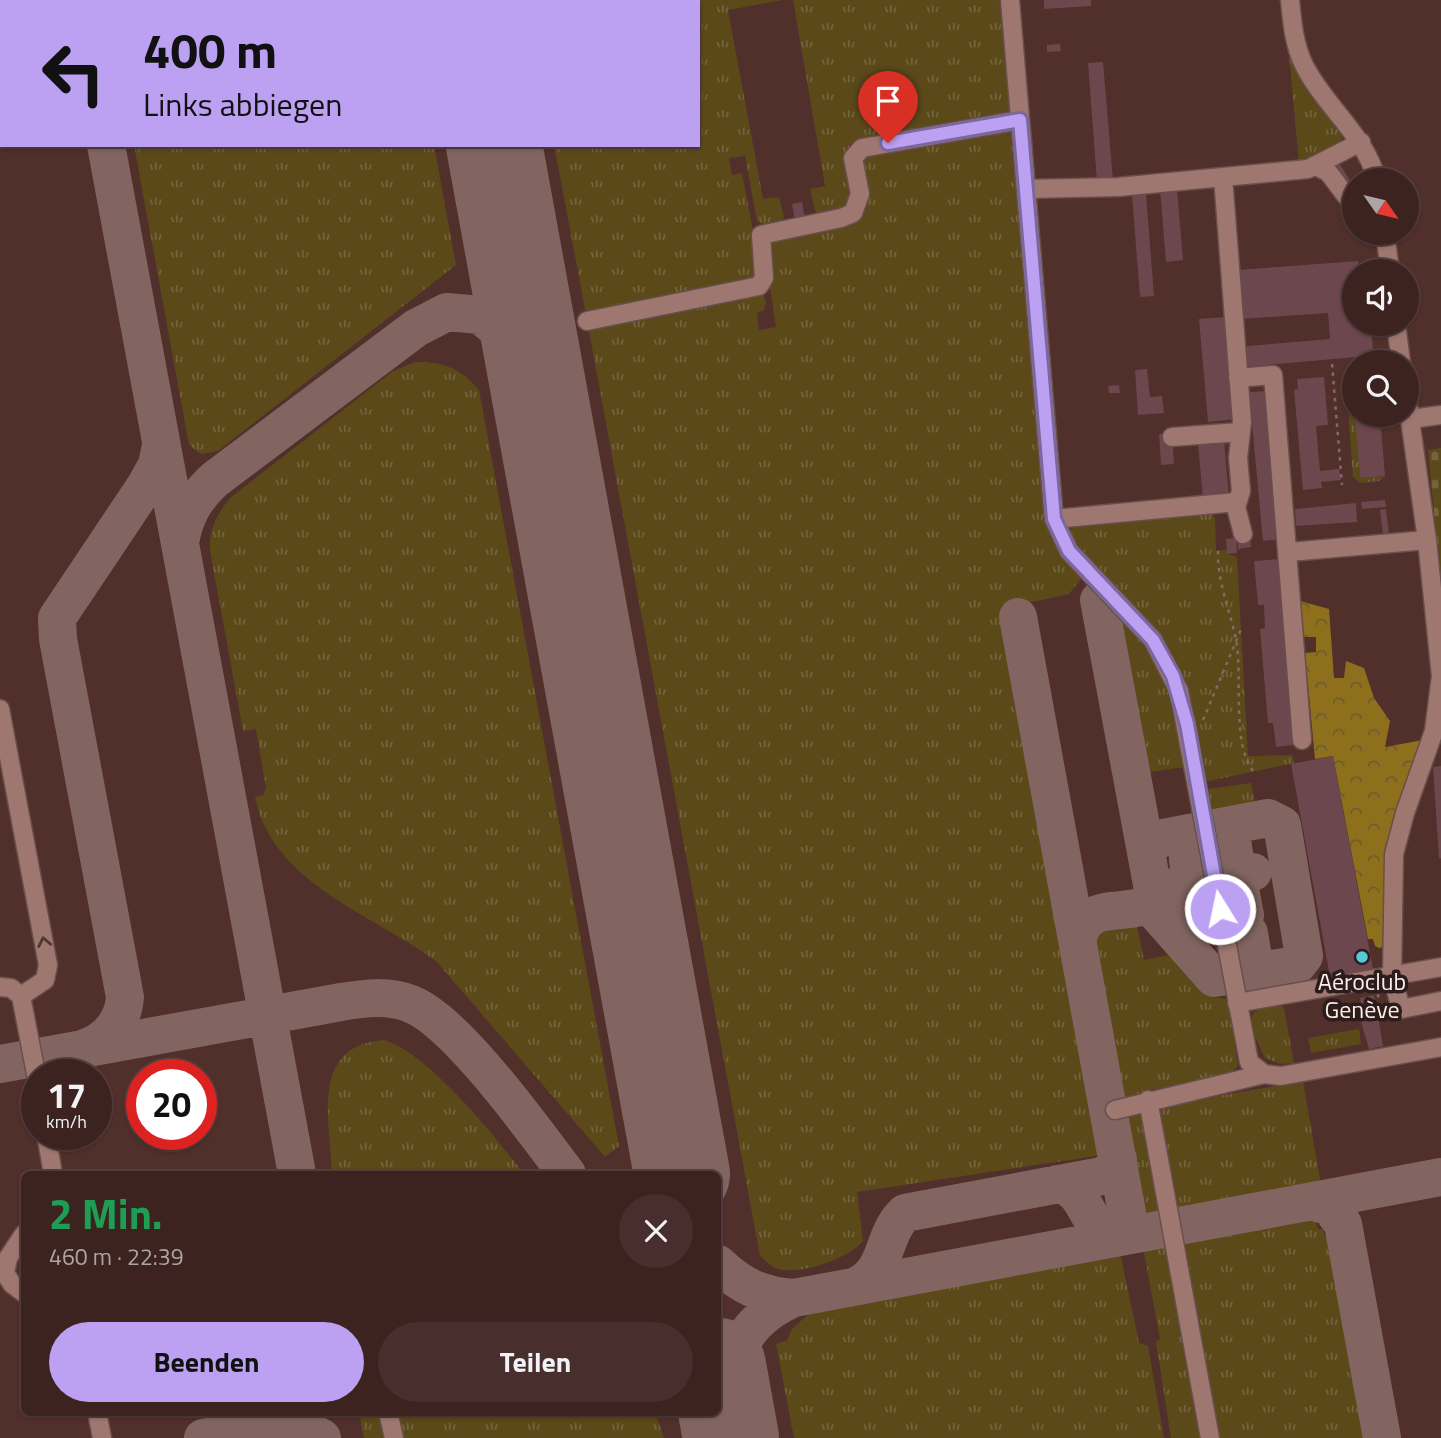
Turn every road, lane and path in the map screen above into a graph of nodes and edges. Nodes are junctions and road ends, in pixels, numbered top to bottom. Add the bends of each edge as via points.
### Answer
1 (1010, 0) edge
2 (1290, 0) edge
3 (1020, 120) junction
4 (1361, 142) junction
5 (1316, 166) junction
6 (1372, 168) edge
7 (1223, 177) junction
8 (1026, 189) junction
9 (1342, 190) edge
10 (587, 321) dead end
11 (1332, 365) dead end
12 (1238, 377) junction
13 (1441, 415) edge
14 (1419, 418) edge
15 (1412, 427) edge
16 (1240, 432) junction
17 (1172, 437) dead end
18 (1342, 485) dead end
19 (1237, 502) junction
20 (1054, 519) junction
21 (1243, 534) dead end
22 (1427, 540) junction
23 (1218, 551) dead end
24 (1289, 552) junction
25 (1242, 627) dead end
26 (1236, 640) junction
27 (0, 709) edge
28 (1203, 720) dead end
29 (1302, 740) dead end
30 (1254, 772) dead end
31 (1441, 967) edge
32 (1392, 975) junction
33 (0, 987) edge
34 (21, 996) junction
35 (1441, 1001) edge
36 (1237, 1003) junction
37 (1441, 1046) edge
38 (33, 1059) edge
39 (1264, 1074) junction
40 (1148, 1100) junction
41 (1115, 1110) dead end
42 (49, 1150) edge
43 (52, 1171) edge
44 (21, 1239) edge
45 (21, 1291) edge
46 (98, 1416) edge
47 (388, 1416) edge
48 (102, 1438) edge
49 (394, 1438) edge
50 (1210, 1438) edge

1 - 3 street
2 - 4 street via 1304,64
3 - 8 street
3 - 10 street via 862,148 853,158 860,194 853,213 761,236 764,278 759,286
4 - 5 street
4 - 6 street
5 - 7 street
5 - 9 street via 1328,172
7 - 8 street via 1118,187
7 - 12 street
8 - 20 street
11 - 18 path
12 - 16 street
12 - 24 street via 1273,375
13 - 14 street
15 - 22 street
16 - 17 street
16 - 19 street via 1241,491
19 - 20 street
19 - 21 street
20 - 36 street via 1069,551 1146,631 1173,676 1187,724
22 - 24 street
22 - 32 street via 1440,705 1394,854
23 - 26 path
24 - 29 street
25 - 26 path
26 - 28 path
26 - 30 path via 1244,750
34 -> 27 street via 45,980 48,965
31 - 32 street
32 - 35 street via 1401,1009
32 - 36 street
33 - 34 street
34 - 38 street
36 - 39 street via 1249,1062
37 - 39 street via 1281,1076
39 - 40 street
40 - 41 street
40 - 50 street
42 - 43 street
44 - 45 street via 5,1267 7,1279
46 - 48 street
47 - 49 street

